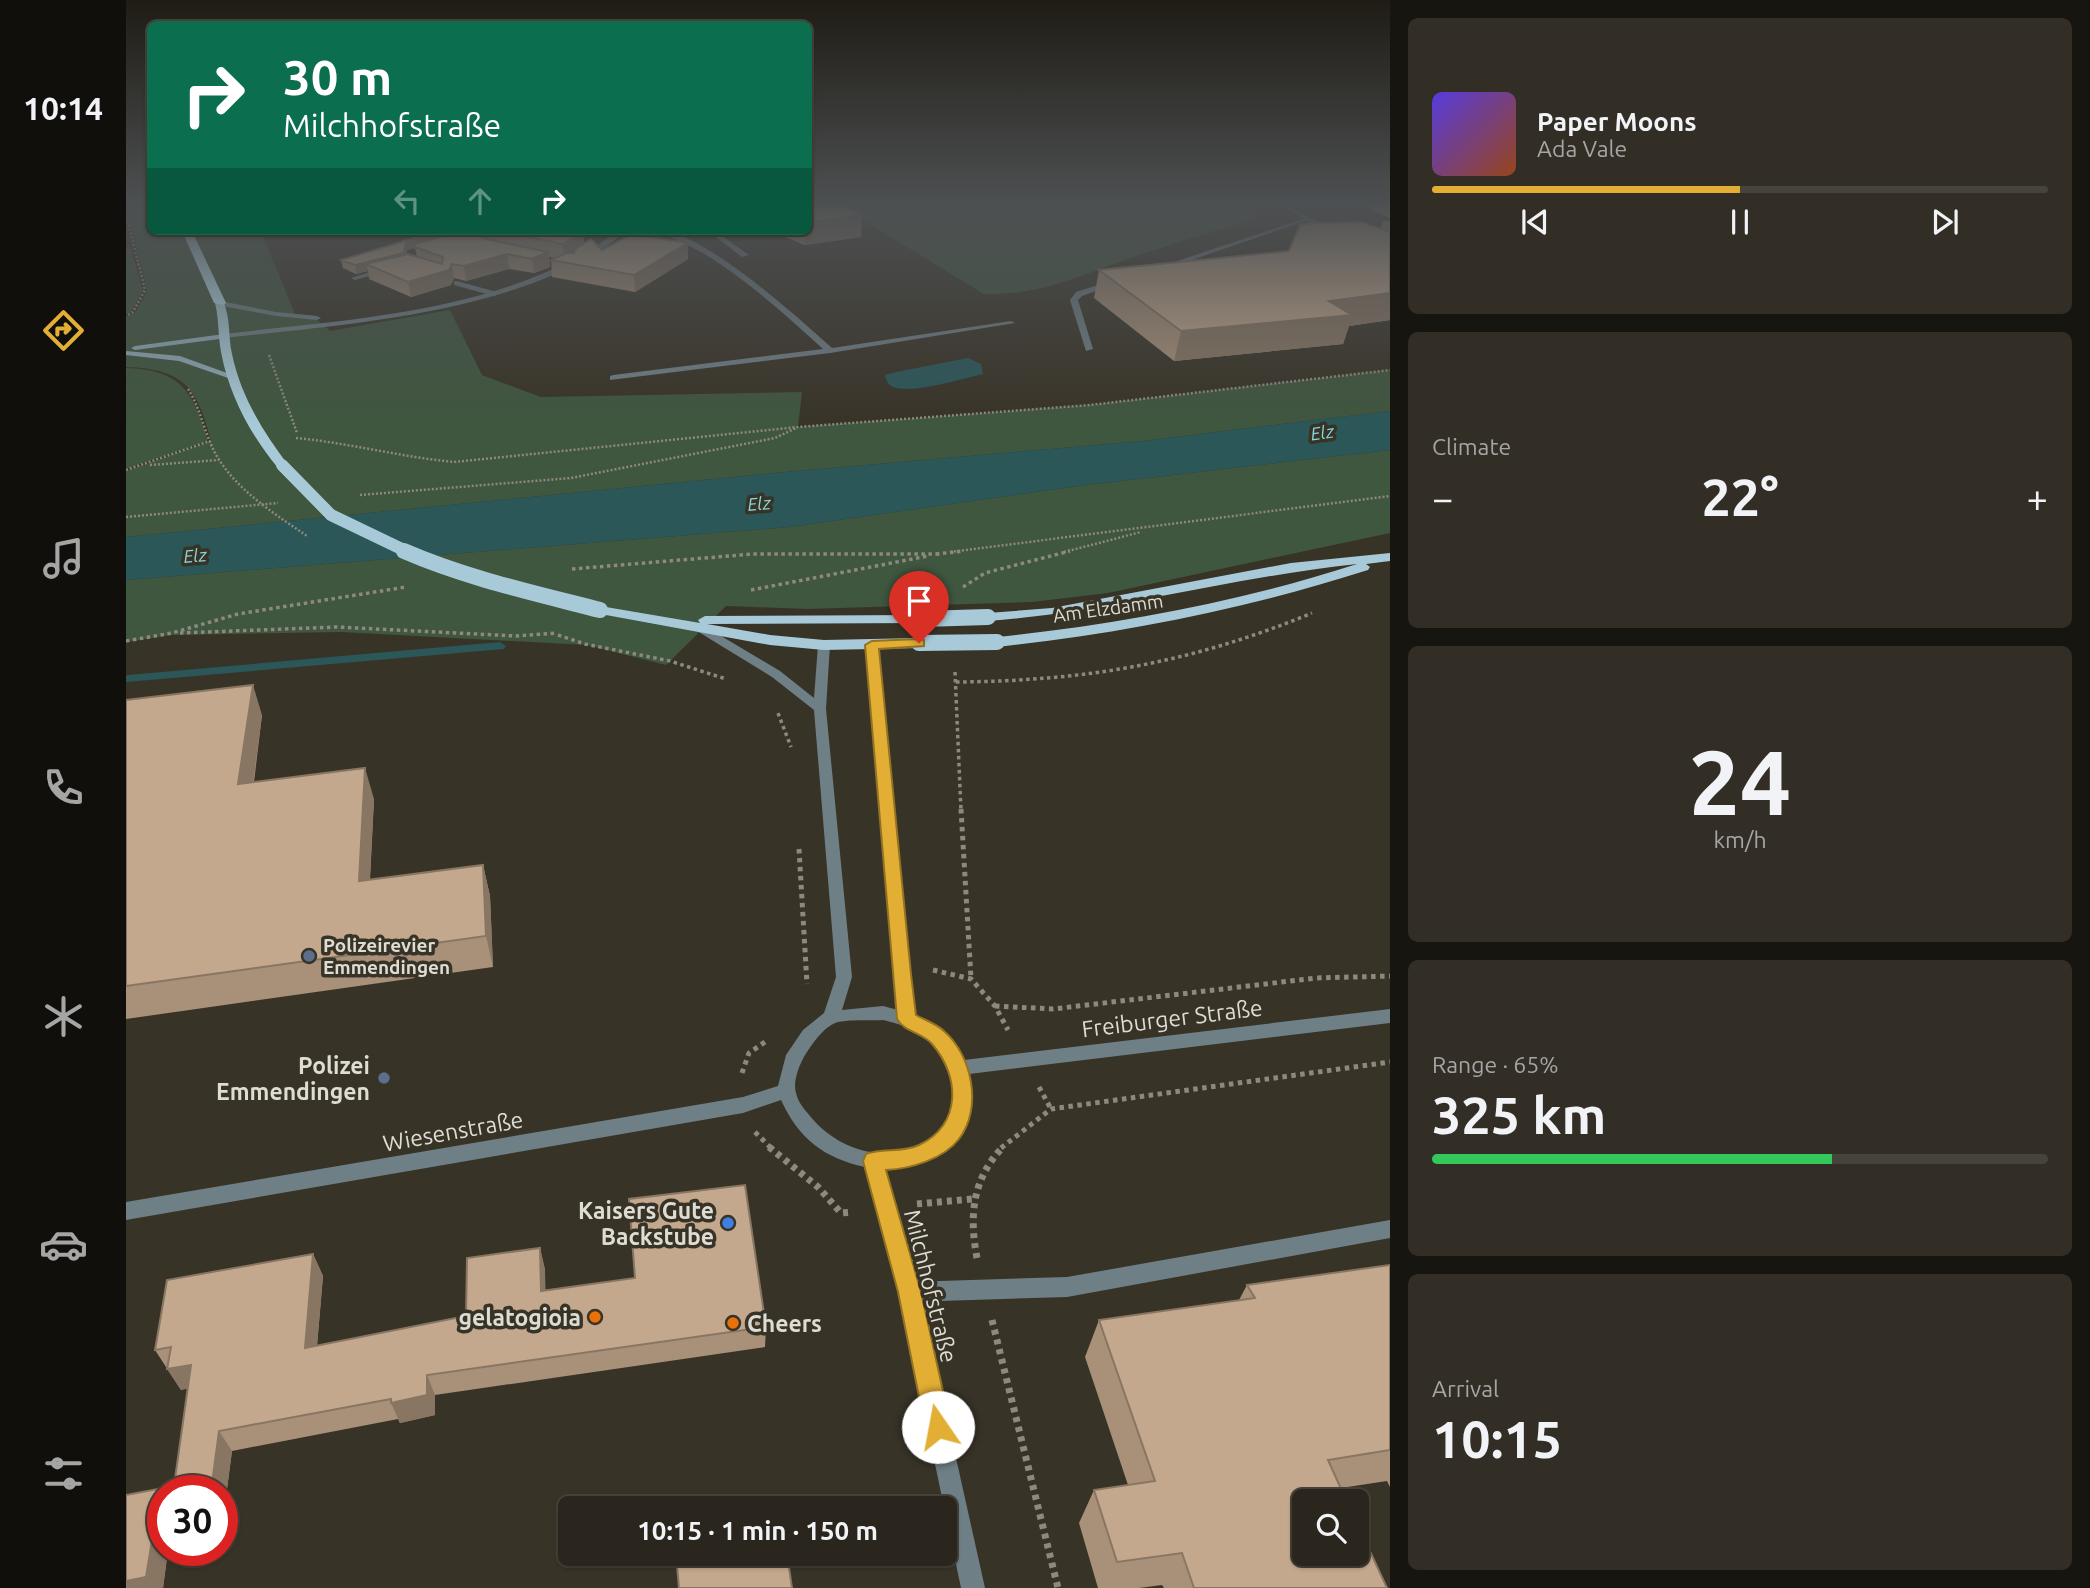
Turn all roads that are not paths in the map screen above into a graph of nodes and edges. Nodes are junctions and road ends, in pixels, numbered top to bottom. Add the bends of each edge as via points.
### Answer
1 (208, 276) edge
2 (363, 276) edge
3 (542, 276) edge
4 (739, 276) edge
5 (355, 278) edge
6 (1123, 281) edge
7 (457, 283) edge
8 (494, 294) junction
9 (220, 303) junction
10 (354, 319) junction
11 (1011, 323) dead end
12 (224, 336) junction
13 (1089, 349) dead end
14 (126, 351) edge
15 (830, 351) junction
16 (234, 377) junction
17 (613, 378) dead end
18 (1390, 557) edge
19 (870, 618) junction
20 (819, 620) junction
21 (670, 621) junction
22 (701, 628) junction
23 (845, 632) junction
24 (824, 645) junction
25 (872, 645) junction
26 (820, 709) junction
27 (1390, 1016) edge
28 (831, 1017) junction
29 (907, 1019) junction
30 (960, 1068) junction
31 (786, 1091) junction
32 (873, 1161) junction
33 (126, 1211) edge
34 (1390, 1229) edge
35 (909, 1292) junction
36 (973, 1588) edge

1 - 9 highway
2 - 5 street
3 - 8 street
4 - 15 street via 783,307
6 - 13 street via 1079,294 1074,300
7 - 8 street
8 - 10 street
9 - 10 street via 276,314
9 - 12 main road
10 - 12 street
11 - 15 street
12 - 14 street
12 - 16 main road
14 - 16 street via 180,359
15 - 17 street
16 - 21 main road, bridge via 256,429 282,465 331,515 447,568 600,610
18 - 19 main road, Am Elzdamm, bridge via 1291,567 1052,612
18 - 25 main road, Am Elzdamm, bridge via 1293,590 1193,615 1101,631 997,642
19 - 20 main road, Am Elzdamm
19 - 23 main road
20 - 21 main road, Am Elzdamm
20 - 23 main road
21 - 22 main road, Am Elzdamm
22 - 24 main road, Am Elzdamm
22 - 26 street via 776,674
23 - 24 main road
23 - 25 main road
24 - 25 main road, Am Elzdamm
24 - 26 street
25 - 29 street
26 - 28 street via 844,977
27 - 30 street, Freiburger Straße
28 - 29 street via 883,1013
28 - 31 street via 809,1035 792,1060
29 - 30 street via 937,1036
30 - 32 street via 963,1104 952,1133 928,1151 902,1160
31 - 32 street via 815,1136 843,1154
31 - 33 street, Wiesenstraße via 743,1105
32 - 35 street, Milchhofstraße
34 - 35 street via 1068,1287
35 - 36 street, Milchhofstraße

